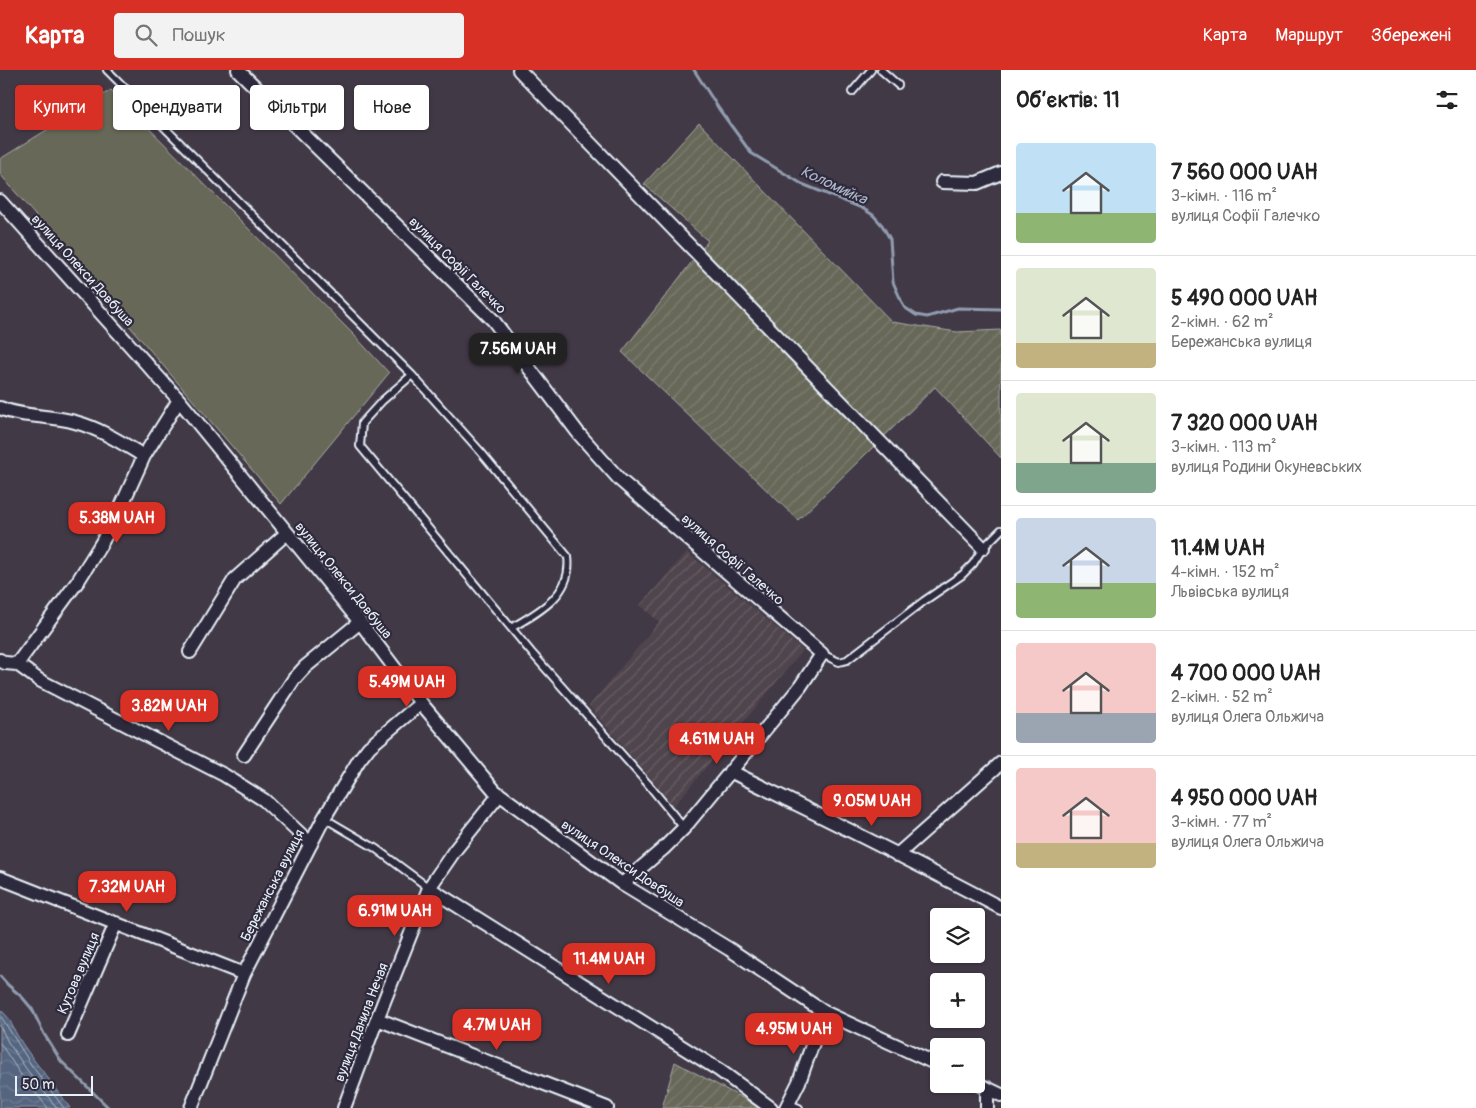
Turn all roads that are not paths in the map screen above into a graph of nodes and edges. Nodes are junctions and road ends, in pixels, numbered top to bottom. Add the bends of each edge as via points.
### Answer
1 (107, 70) edge
2 (238, 70) edge
3 (518, 70) edge
4 (871, 70) edge
5 (881, 70) edge
6 (898, 85) dead end
7 (852, 92) dead end
8 (1001, 174) edge
9 (942, 182) dead end
10 (0, 200) edge
11 (412, 376) junction
12 (179, 400) junction
13 (0, 408) edge
14 (144, 456) junction
15 (1001, 530) edge
16 (288, 533) junction
17 (983, 548) junction
18 (360, 622) junction
19 (512, 628) junction
20 (190, 652) dead end
21 (822, 654) junction
22 (0, 660) edge
23 (17, 664) junction
24 (421, 703) junction
25 (244, 755) dead end
26 (1001, 762) edge
27 (730, 771) junction
28 (500, 795) junction
29 (324, 818) junction
30 (684, 828) junction
31 (310, 844) junction
32 (897, 855) junction
33 (0, 878) edge
34 (622, 884) junction
35 (429, 888) junction
36 (1001, 908) edge
37 (116, 923) junction
38 (244, 974) junction
39 (824, 1012) junction
40 (377, 1019) junction
41 (68, 1035) dead end
42 (930, 1061) edge
43 (985, 1087) edge
44 (984, 1093) edge
45 (1001, 1094) edge
46 (791, 1107) edge
47 (191, 1108) edge
48 (344, 1108) edge
49 (607, 1108) edge
50 (771, 1108) edge
51 (987, 1108) edge

1 - 11 lane
2 - 21 street, вулиця Софії Галечко via 493,320 579,434 620,480
3 - 17 street
4 - 7 lane
5 - 6 lane
8 - 9 street via 977,183
10 - 12 street, вулиця Олекси Довбуша
11 - 19 lane via 362,423 360,446
11 - 19 lane via 480,450 568,557 570,568 560,593 547,606
12 - 14 street
12 - 16 street, вулиця Олекси Довбуша
13 - 14 street via 98,429
14 - 23 street via 101,544
15 - 17 lane
16 - 18 street, вулиця Олекси Довбуша
16 - 20 street via 235,579
17 - 21 lane via 962,575 847,660 839,662
18 - 24 street, вулиця Олекси Довбуша
18 - 25 street via 294,679
19 - 30 lane
21 - 27 street via 800,687
22 - 23 street
23 - 31 street via 38,680 224,775 274,808
24 - 28 street, вулиця Олекси Довбуша
24 - 29 street, Бережанська вулиця via 369,747
26 - 32 street
27 - 30 street
27 - 32 street
28 - 34 street, вулиця Олекси Довбуша
28 - 35 street, вулиця Данила Нечая
29 - 31 street, Бережанська вулиця
29 - 35 lane via 375,848
30 - 34 street
31 - 38 street, Бережанська вулиця
32 - 36 street
33 - 37 street
34 - 39 street, вулиця Олекси Довбуша
35 - 40 street, вулиця Данила Нечая
35 - 50 street via 710,1065
37 - 38 street
37 - 41 street, Кутова вулиця
38 - 47 street, Бережанська вулиця
39 - 42 street, вулиця Олекси Довбуша
39 - 46 street
40 - 48 street, вулиця Данила Нечая
40 - 49 street
43 - 45 street
44 - 51 street

